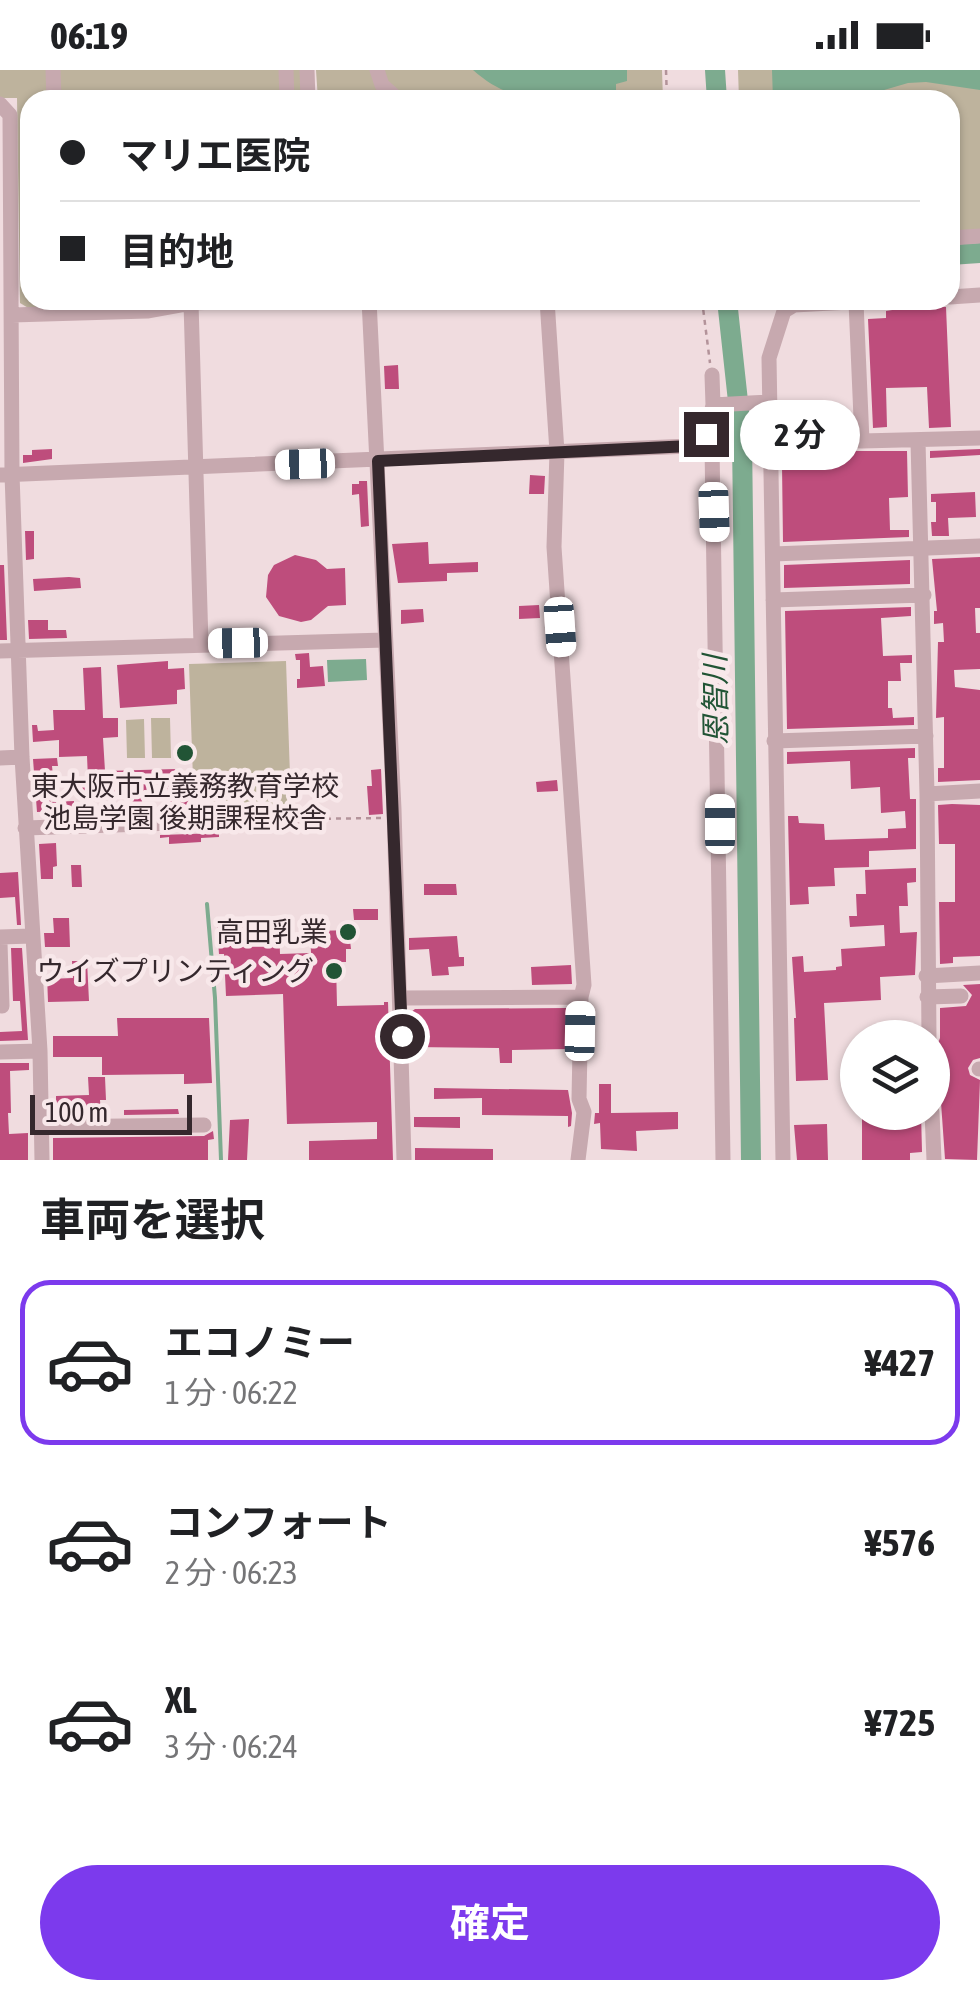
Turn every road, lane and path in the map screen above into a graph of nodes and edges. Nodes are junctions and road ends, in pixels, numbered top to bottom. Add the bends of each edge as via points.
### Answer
1 (0, 104) edge
2 (28, 310) edge
3 (90, 310) edge
4 (157, 310) edge
5 (191, 310) edge
6 (370, 310) edge
7 (547, 310) edge
8 (703, 310) edge
9 (786, 310) edge
10 (856, 310) edge
11 (12, 315) junction
12 (712, 374) joint
13 (770, 402) junction
14 (713, 405) junction
15 (706, 434) junction
16 (980, 438) edge
17 (772, 439) junction
18 (918, 440) junction
19 (862, 441) junction
20 (556, 452) junction
21 (378, 461) junction
22 (196, 468) junction
23 (6, 474) edge
24 (7, 513) edge
25 (980, 546) edge
26 (923, 548) junction
27 (772, 554) junction
28 (8, 559) edge
29 (924, 595) junction
30 (773, 600) junction
31 (8, 602) edge
32 (385, 640) junction
33 (201, 644) junction
34 (18, 650) junction
35 (0, 651) edge
36 (926, 736) junction
37 (774, 741) junction
38 (22, 757) junction
39 (0, 758) edge
40 (980, 791) edge
41 (927, 794) junction
42 (394, 818) junction
43 (293, 819) joint
44 (26, 828) junction
45 (32, 936) junction
46 (0, 940) edge
47 (980, 974) edge
48 (926, 976) junction
49 (961, 996) dead end
50 (581, 997) junction
51 (927, 997) junction
52 (401, 998) junction
53 (36, 1005) junction
54 (1, 1006) edge
55 (928, 1020) edge
56 (40, 1051) junction
57 (0, 1052) edge
58 (204, 1125) dead end
59 (42, 1127) junction
60 (933, 1130) edge
61 (42, 1160) edge
62 (404, 1160) edge
63 (578, 1160) edge
64 (724, 1160) edge
65 (783, 1160) edge
66 (934, 1160) edge

1 - 11 street via 10,115
2 - 11 street
3 - 4 street
5 - 22 street
6 - 21 street
7 - 20 street
8 - 12 path
9 - 13 street via 769,358
10 - 19 street
11 - 23 street
12 - 14 street
13 - 14 street
13 - 17 street
14 - 15 street
15 - 20 street via 690,446
15 - 64 street via 712,446 718,610
16 - 18 street
17 - 19 street
17 - 27 street
18 - 19 street
18 - 26 street
20 - 21 street
20 - 50 street via 554,548
21 - 22 street
21 - 32 street
22 - 23 street
22 - 33 street
23 - 24 street
24 - 28 street
25 - 26 street
26 - 27 street
26 - 29 street
27 - 30 street
28 - 31 street
29 - 30 street
29 - 36 street
30 - 37 street
31 - 34 street
32 - 33 street
32 - 42 street
33 - 34 street
34 - 35 street
34 - 38 street
36 - 37 street
36 - 41 street
37 - 65 street
38 - 39 street
38 - 44 street
40 - 41 street
41 - 48 street
42 - 43 path
42 - 52 street
43 - 44 street
44 - 45 street
45 - 46 street
45 - 53 street
46 - 54 street
47 - 48 street
48 - 51 street
49 - 51 street
50 - 52 street
50 - 63 street via 584,1112
51 - 55 street
52 - 62 street
53 - 54 street
53 - 56 street
56 - 57 street
56 - 59 street
58 - 59 street
59 - 61 street
60 - 66 street

